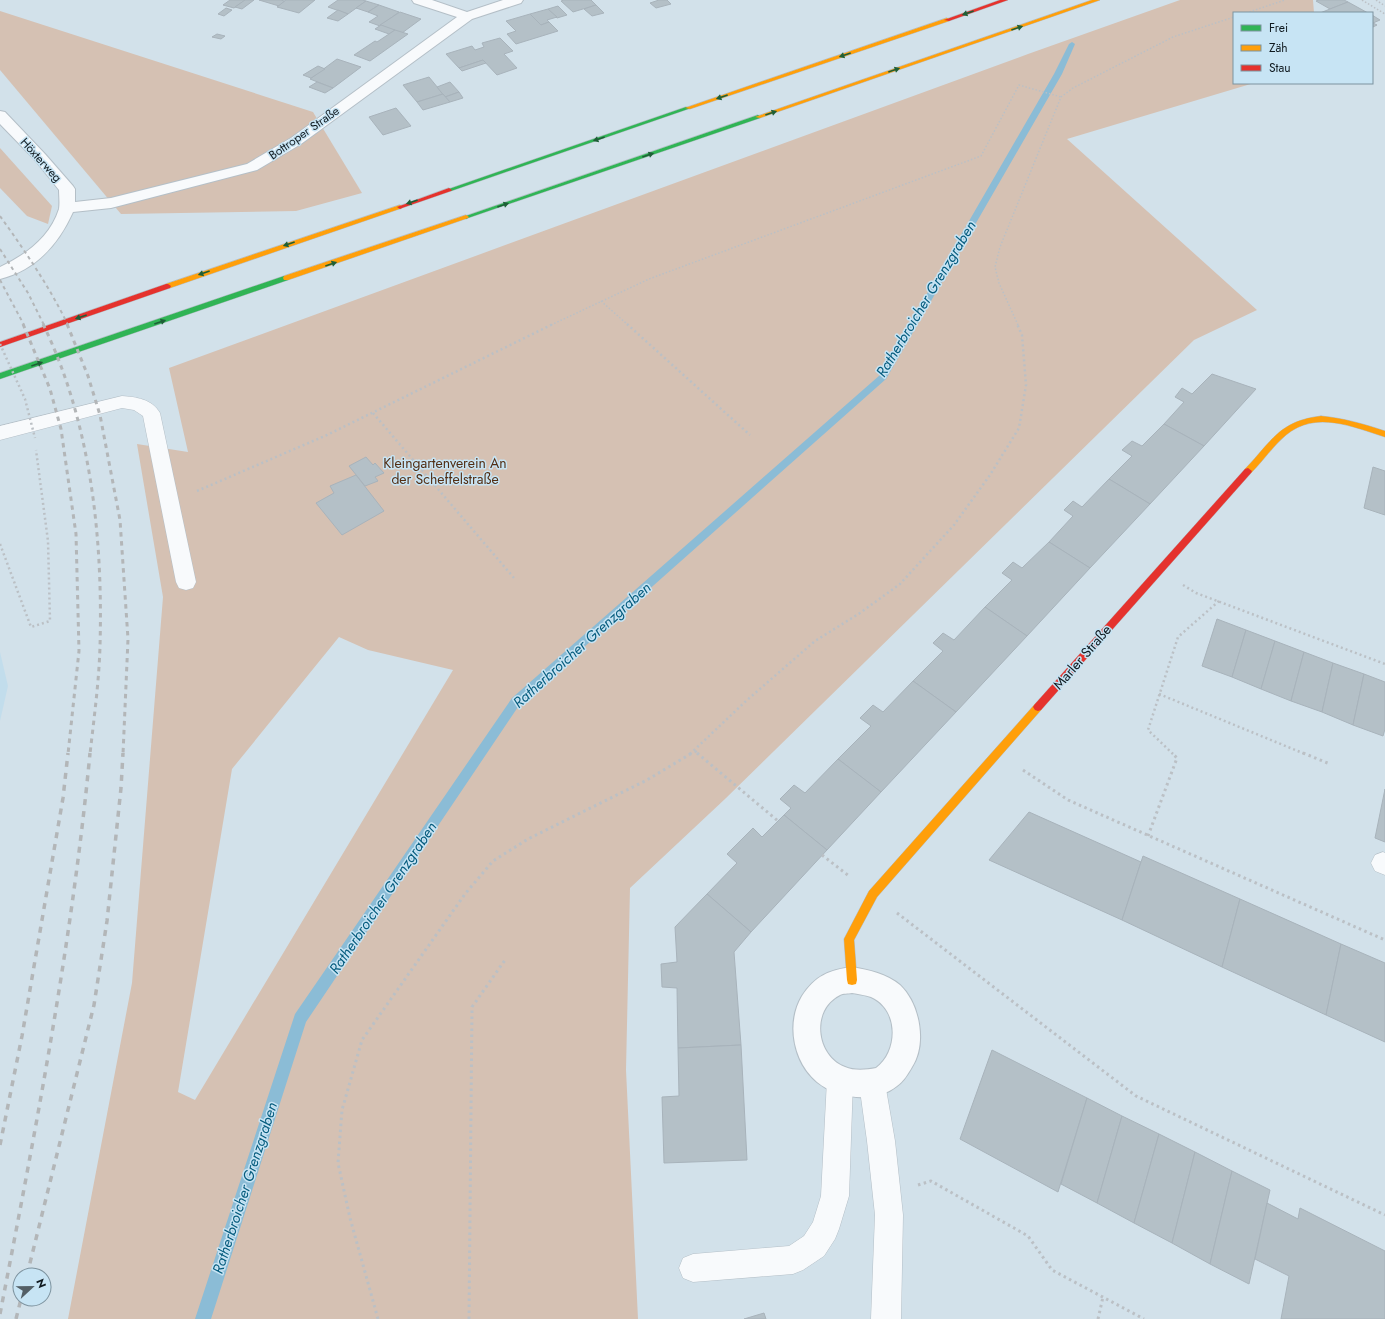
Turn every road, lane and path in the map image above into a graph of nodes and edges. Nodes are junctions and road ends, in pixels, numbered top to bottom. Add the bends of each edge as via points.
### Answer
1 (419, 0) edge
2 (516, 0) edge
3 (1004, 0) edge
4 (1098, 0) edge
5 (1285, 0) edge
6 (1362, 0) edge
7 (1376, 0) edge
8 (1385, 6) edge
9 (1249, 12) edge
10 (1385, 14) edge
11 (467, 16) junction
12 (1233, 17) edge
13 (1061, 97) junction
14 (0, 115) edge
15 (67, 208) junction
16 (0, 274) edge
17 (601, 301) junction
18 (0, 345) edge
19 (0, 376) edge
20 (373, 413) junction
21 (0, 433) edge
22 (1385, 434) edge
23 (750, 435) dead end
24 (168, 499) junction
25 (0, 544) edge
26 (1159, 570) junction
27 (514, 578) dead end
28 (186, 582) dead end
29 (1218, 601) junction
30 (1385, 664) edge
31 (1159, 694) junction
32 (695, 751) junction
33 (998, 753) junction
34 (1330, 764) dead end
35 (778, 820) dead end
36 (1148, 836) junction
37 (822, 856) dead end
38 (873, 894) junction
39 (1385, 940) edge
40 (505, 960) dead end
41 (852, 980) junction
42 (840, 1080) junction
43 (872, 1083) junction
44 (886, 1192) junction
45 (1385, 1215) edge
46 (693, 1268) dead end
47 (1104, 1297) junction
48 (378, 1319) edge
49 (469, 1319) edge
50 (886, 1319) edge
51 (1098, 1319) edge
52 (1144, 1319) edge

1 - 11 street
2 - 11 street, Bottroper Straße
3 -> 18 main road
19 -> 4 main road
5 - 9 path
6 - 10 path
7 - 8 path
11 - 15 street, Bottroper Straße via 296,141 252,167 111,203
12 - 13 path via 1173,37 1073,88
13 - 17 path via 1019,85 981,156 649,279
13 - 32 path via 1000,247 995,267 998,283 1022,335 1026,385 1019,428 990,475 954,525 900,584 815,642 746,701
14 - 15 street, Höxterweg via 67,189
15 - 16 street, Höxterweg via 56,232 40,251
17 - 20 path
17 - 23 path
18 - 25 path, bridge via 25,399 35,438 48,541 50,621 31,627
20 - 24 path via 193,493
20 - 27 path
21 - 24 lane via 122,402 138,404 151,413
22 - 26 main road, Marler Straße via 1344,421 1326,419 1302,422 1284,432
24 - 28 lane
26 - 29 path via 1196,593
26 - 33 main road, Marler Straße
29 - 30 path
29 - 31 path via 1178,637
31 - 34 path
31 - 36 path via 1148,730 1178,758
32 - 35 path
32 - 48 path via 647,780 528,839 493,860 456,906 362,1040 342,1110 338,1163 350,1218
33 - 36 path via 1068,800
33 - 38 main road, Marler Straße
36 - 39 path
37 - 38 path
38 - 41 main road, Marler Straße via 849,938
38 - 45 path via 1136,1096
40 - 49 path via 472,1007
41 - 42 street via 836,982 820,992 811,1004 806,1019 807,1040 816,1060 827,1072
41 - 43 street via 869,983 884,990 895,999 904,1015 908,1036 904,1056 887,1076
42 - 43 street via 853,1084
42 - 46 lane via 835,1196 826,1229 814,1246 793,1260
43 - 44 lane
44 - 47 path via 931,1181 1028,1236 1052,1270
44 - 50 lane via 889,1215
47 - 51 path
47 - 52 path

